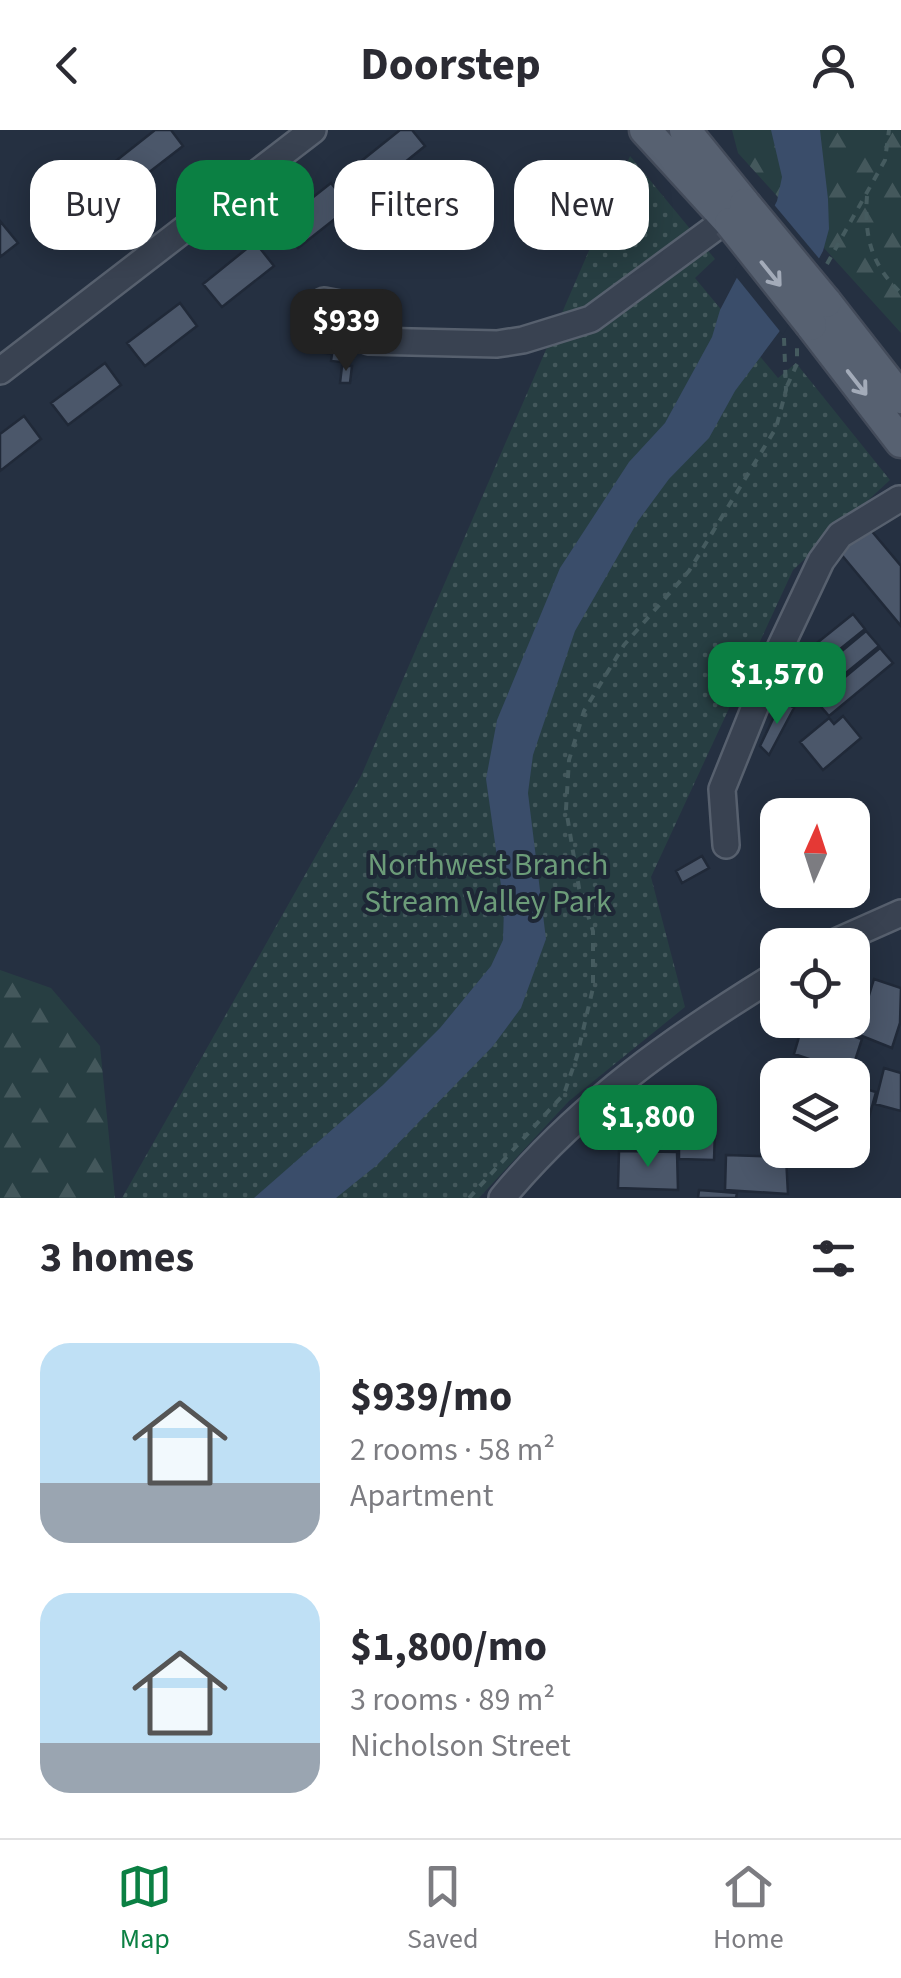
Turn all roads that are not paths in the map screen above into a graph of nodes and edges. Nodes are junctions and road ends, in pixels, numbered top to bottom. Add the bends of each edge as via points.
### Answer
1 (313, 130) edge
2 (645, 130) edge
3 (685, 130) edge
4 (734, 215) junction
5 (324, 300) dead end
6 (812, 324) junction
7 (0, 371) edge
8 (901, 398) edge
9 (901, 442) edge
10 (900, 499) edge
11 (726, 845) dead end
12 (901, 913) edge
13 (867, 928) edge
14 (760, 985) edge
15 (502, 1198) edge

1 - 7 street
2 - 4 main road
3 - 4 main road
4 - 5 street via 591,319 523,340 369,341 372,310
4 - 6 main road, bridge
6 - 8 main road
6 -> 9 main road
10 - 11 street via 840,534 821,561 722,789
12 - 13 street
14 - 15 street via 603,1092

